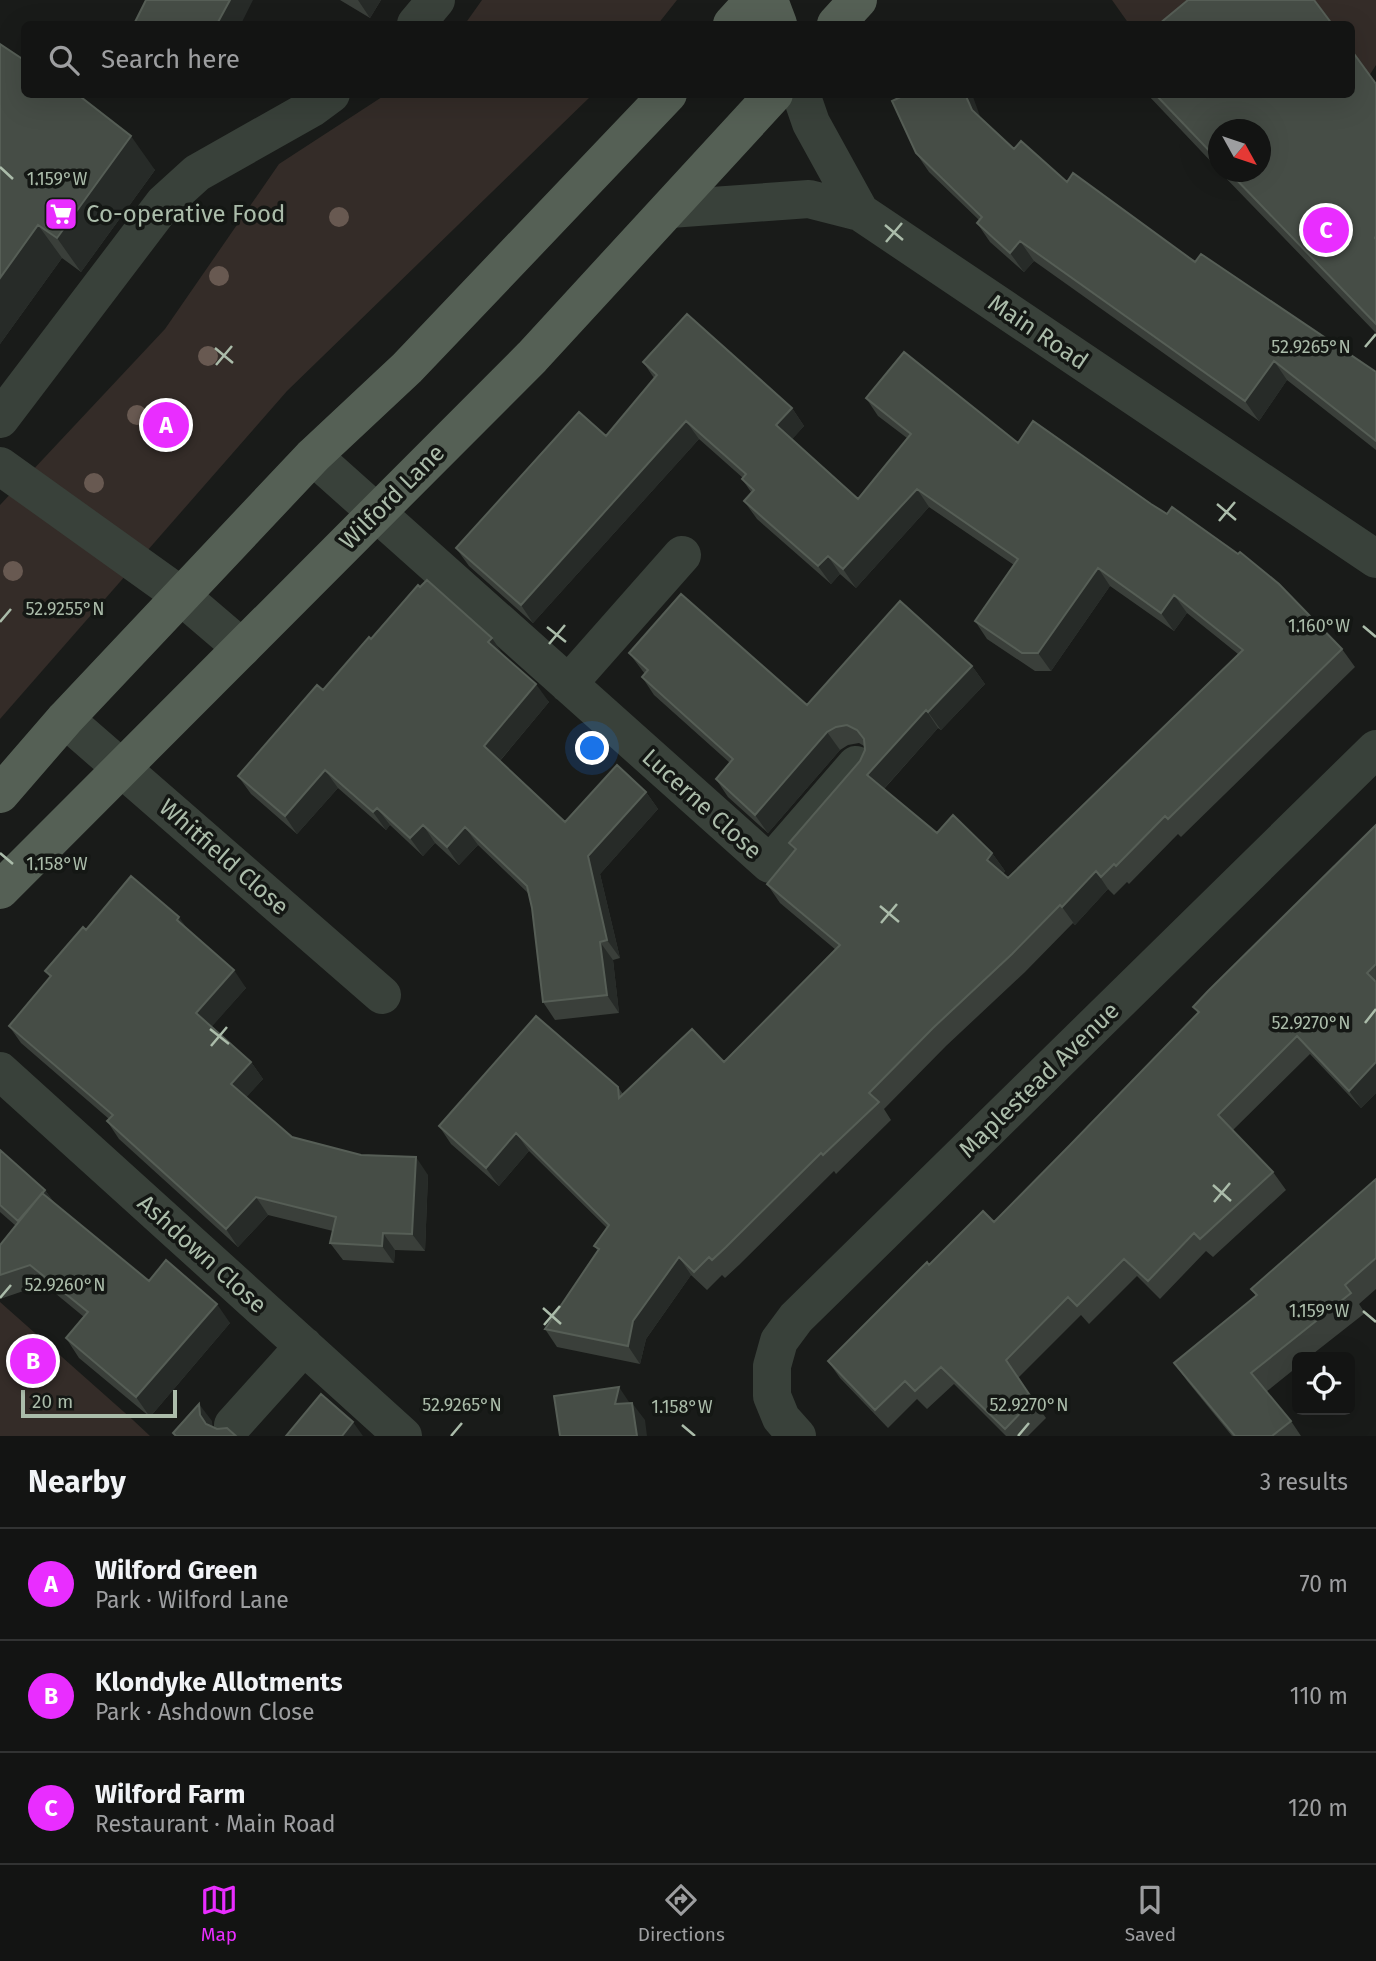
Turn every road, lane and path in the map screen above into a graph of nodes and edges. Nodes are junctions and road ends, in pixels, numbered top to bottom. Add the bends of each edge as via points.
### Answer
1 (436, 0) edge
2 (754, 0) edge
3 (769, 0) edge
4 (858, 0) edge
5 (418, 21) edge
6 (735, 21) edge
7 (777, 21) edge
8 (839, 21) edge
9 (326, 98) edge
10 (664, 98) edge
11 (770, 98) edge
12 (802, 98) edge
13 (670, 209) junction
14 (860, 212) junction
15 (0, 419) edge
16 (313, 456) junction
17 (0, 466) edge
18 (377, 512) junction
19 (682, 555) dead end
20 (1376, 559) edge
21 (180, 596) junction
22 (242, 648) junction
23 (568, 684) junction
24 (65, 719) junction
25 (1376, 749) edge
26 (856, 765) edge
27 (121, 768) junction
28 (0, 794) edge
29 (0, 890) edge
30 (382, 995) dead end
31 (0, 1071) edge
32 (303, 1346) junction
33 (233, 1425) dead end
34 (403, 1436) edge
35 (797, 1436) edge

1 - 5 street
2 - 6 main road
3 - 7 main road
4 - 8 main road
9 - 15 street via 197,173 164,203
10 - 16 main road via 407,368
11 - 13 main road, Wilford Lane
12 - 14 street via 811,123
13 - 14 street, Main Road via 809,199
13 - 18 main road, Wilford Lane via 532,358
14 - 20 street, Main Road
16 - 18 street, Lucerne Close
16 - 21 main road
17 - 21 street
18 - 22 main road, Wilford Lane
18 - 23 street, Lucerne Close
19 - 23 street
21 - 22 street
21 - 24 main road
22 - 27 main road, Wilford Lane
23 - 26 street, Lucerne Close via 770,864
24 - 27 street, Whitfield Close
24 - 28 main road
25 - 35 street, Maplestead Avenue via 796,1318 779,1341 772,1366 772,1396 781,1418
27 - 29 main road, Wilford Lane
27 - 30 street, Whitfield Close
31 - 32 street, Ashdown Close
32 - 33 street
32 - 34 street, Ashdown Close

